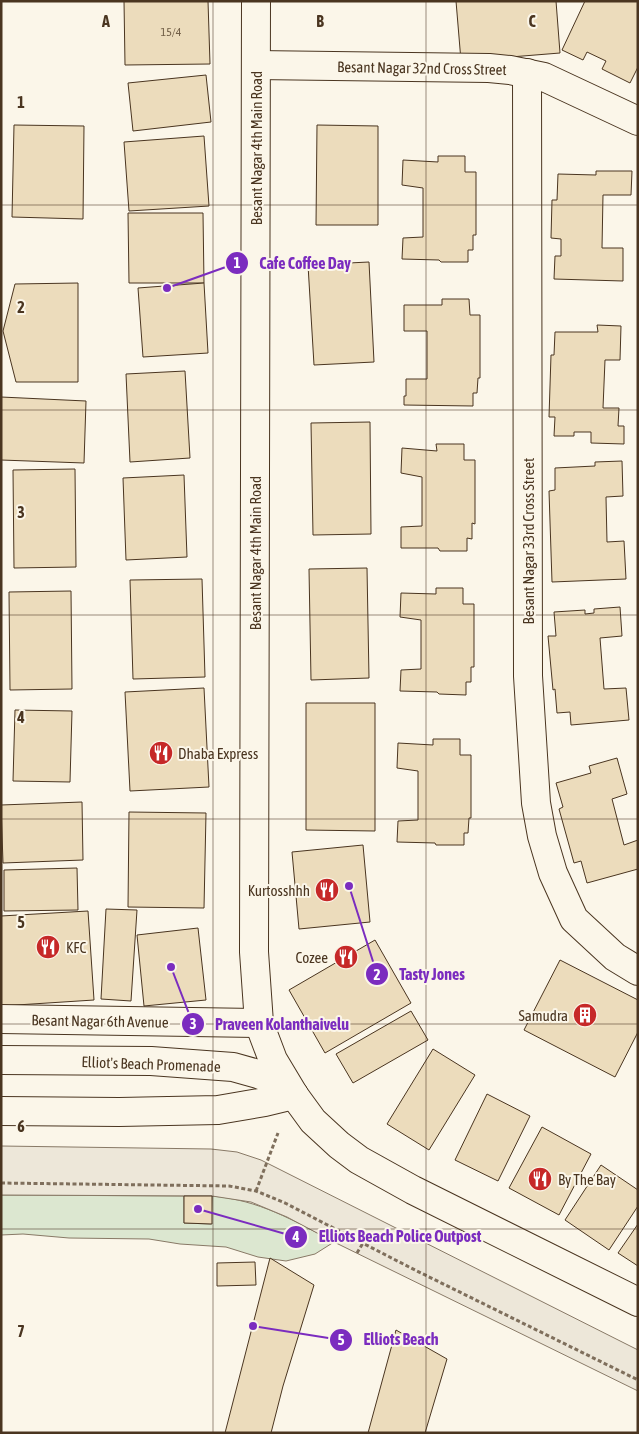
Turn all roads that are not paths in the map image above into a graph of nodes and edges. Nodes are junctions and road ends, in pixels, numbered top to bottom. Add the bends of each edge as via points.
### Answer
1 (256, 1) edge
2 (256, 65) junction
3 (527, 73) junction
4 (638, 121) edge
5 (638, 971) edge
6 (1, 1019) edge
7 (259, 1023) junction
8 (1, 1060) edge
9 (294, 1095) junction
10 (1, 1111) edge
11 (638, 1302) edge

1 - 2 street, Besant Nagar 4th Main Road
2 - 3 street, Besant Nagar 32nd Cross Street via 489,68
2 - 7 street, Besant Nagar 4th Main Road via 254,952
3 - 4 street, Besant Nagar 32nd Cross Street via 544,77
3 - 5 street, Besant Nagar 33rd Cross Street via 528,666 536,802 553,873 574,919 615,957
6 - 7 street, Besant Nagar 6th Avenue
7 - 9 street, Besant Nagar 4th Main Road via 273,1060
8 - 9 street, Elliot's Beach Promenade via 151,1061 233,1067 268,1078
9 - 10 street via 218,1110
9 - 11 street, Elliot's Beach Promenade via 313,1121 359,1160

